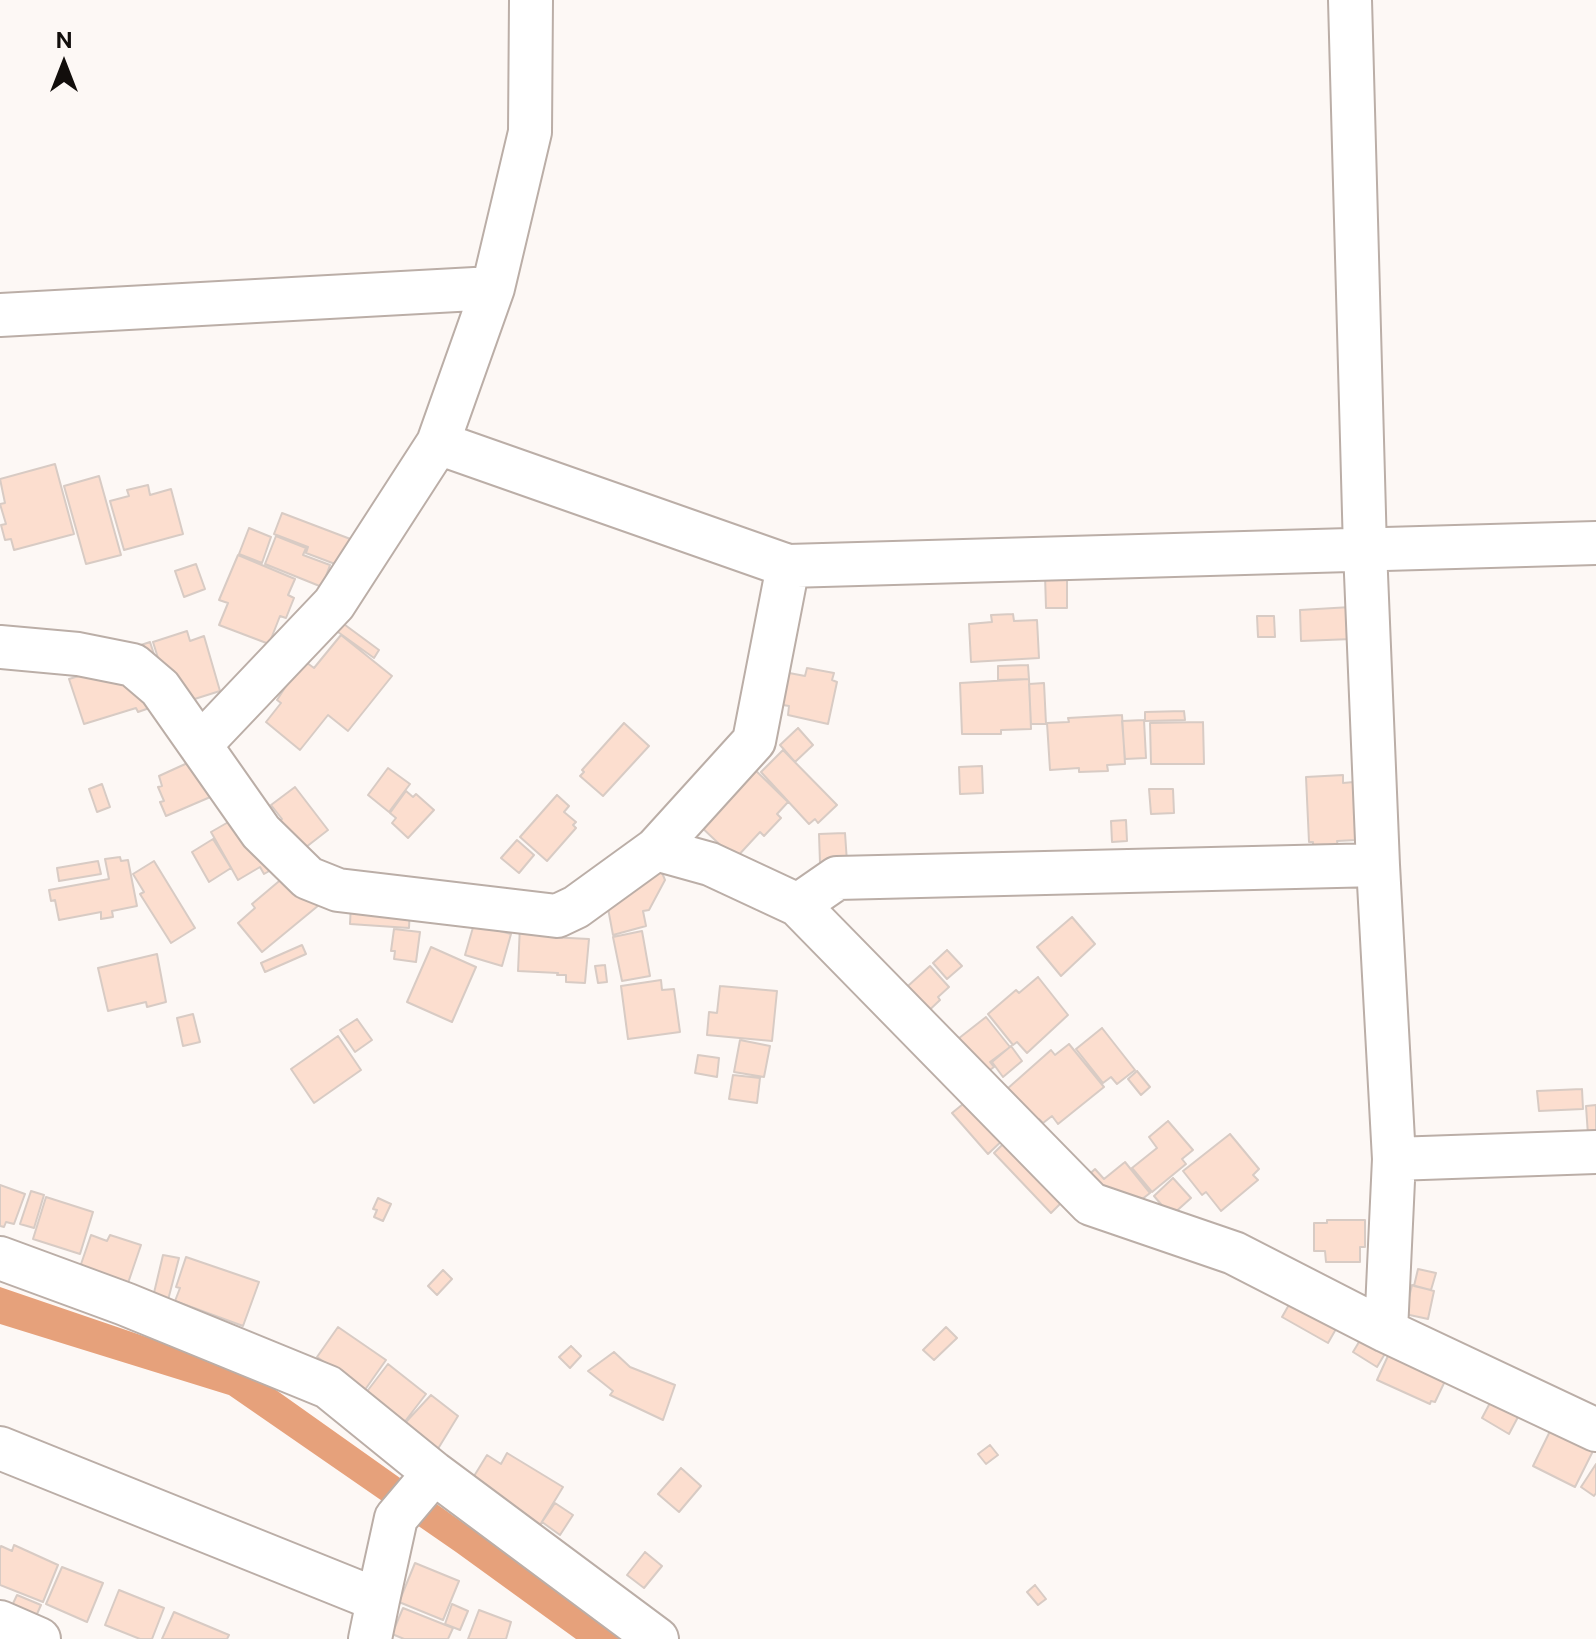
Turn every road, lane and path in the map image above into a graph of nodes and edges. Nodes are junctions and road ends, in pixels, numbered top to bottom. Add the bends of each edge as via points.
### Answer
1 (531, 0) edge
2 (1350, 0) edge
3 (493, 288) junction
4 (0, 315) edge
5 (438, 443) junction
6 (1596, 543) edge
7 (1365, 550) junction
8 (788, 566) junction
9 (0, 647) edge
10 (200, 745) junction
11 (656, 849) junction
12 (1378, 865) junction
13 (798, 905) junction
14 (1596, 1152) edge
15 (1394, 1159) junction
16 (0, 1258) edge
17 (1386, 1331) junction
18 (1596, 1430) edge
19 (0, 1448) edge
20 (417, 1494) junction
21 (374, 1620) edge
22 (0, 1622) edge
23 (39, 1639) edge
24 (657, 1639) edge

1 - 3 street via 530,132
2 - 7 street
3 - 4 street
3 - 5 street
5 - 8 street
5 - 10 street via 334,604
6 - 7 street
7 - 8 street
7 - 12 street
8 - 11 street via 754,741
9 - 10 street via 133,665 160,688
10 - 11 street via 261,832 308,878 338,890 557,916
11 - 13 street via 710,864
12 - 13 street via 837,878
12 - 15 street
13 - 17 street via 1091,1204 1234,1253
14 - 15 street
15 - 17 street
16 - 20 street via 328,1387
17 - 18 street
19 - 21 street
20 - 21 street
20 - 24 street
22 - 23 street

